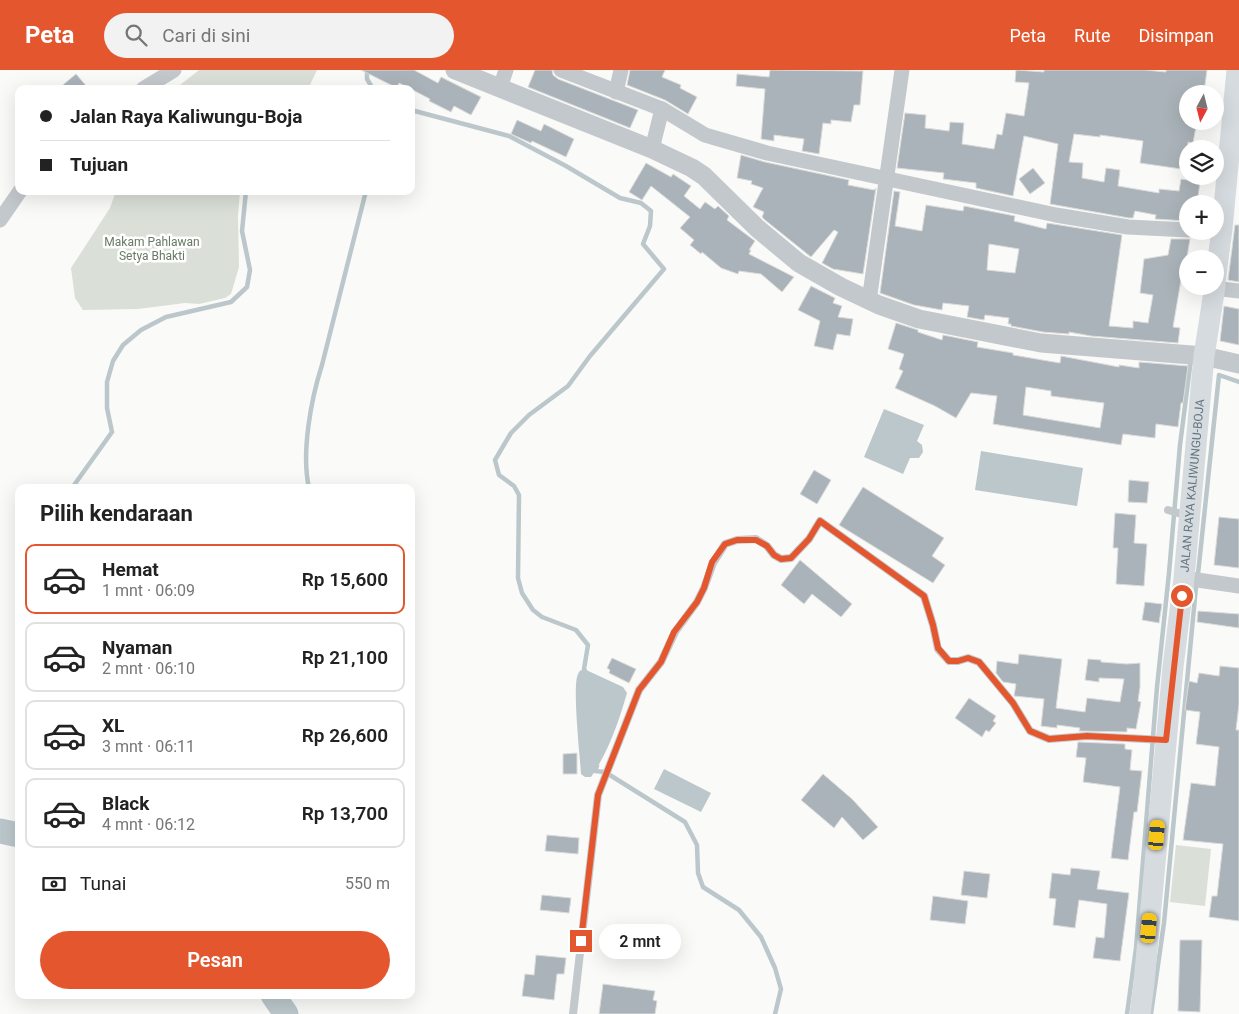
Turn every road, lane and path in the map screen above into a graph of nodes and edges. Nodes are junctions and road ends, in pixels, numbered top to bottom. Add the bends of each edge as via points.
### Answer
1 (174, 70) edge
2 (455, 70) edge
3 (506, 70) edge
4 (561, 70) edge
5 (621, 70) edge
6 (902, 70) edge
7 (1237, 70) edge
8 (150, 85) edge
9 (500, 88) junction
10 (616, 92) junction
11 (662, 108) junction
12 (1235, 136) edge
13 (652, 149) junction
14 (887, 178) junction
15 (17, 195) edge
16 (1224, 196) edge
17 (0, 220) edge
18 (1179, 230) edge
19 (1224, 288) edge
20 (1239, 291) edge
21 (1214, 295) edge
22 (869, 301) junction
23 (1204, 356) junction
24 (1239, 364) edge
25 (1168, 510) dead end
26 (1190, 517) junction
27 (1184, 578) junction
28 (1239, 586) edge
29 (1166, 740) junction
30 (573, 1014) edge
31 (1140, 1014) edge

1 - 8 street
2 - 9 street
3 - 9 street
4 - 10 street
5 - 10 street
6 - 14 street
7 - 12 main road, JALAN RAYA KALIWUNGU-BOJA
9 - 13 street
10 - 11 street
11 - 13 street
11 - 14 street via 705,135 767,153
12 - 16 main road, JALAN RAYA KALIWUNGU-BOJA
13 - 22 street via 704,176 757,228 799,263
14 - 18 street via 1074,218 1128,227
14 - 22 street
15 - 17 street
19 - 20 street
21 - 23 main road, JALAN RAYA KALIWUNGU-BOJA
22 - 23 street via 919,319 1041,343
23 - 24 street
23 - 26 main road, JALAN RAYA KALIWUNGU-BOJA
25 - 26 lane
26 - 27 main road, JALAN RAYA KALIWUNGU-BOJA
27 - 28 street
27 - 29 main road, JALAN RAYA KALIWUNGU-BOJA
29 - 30 lane via 1087,736 1049,739 1030,731 1013,703 979,662 968,658 949,661 938,648 924,596 820,521 791,558 781,559 756,540 725,544 712,562 697,602 674,632 661,662 639,690 598,795
29 - 31 main road, JALAN RAYA KALIWUNGU-BOJA

